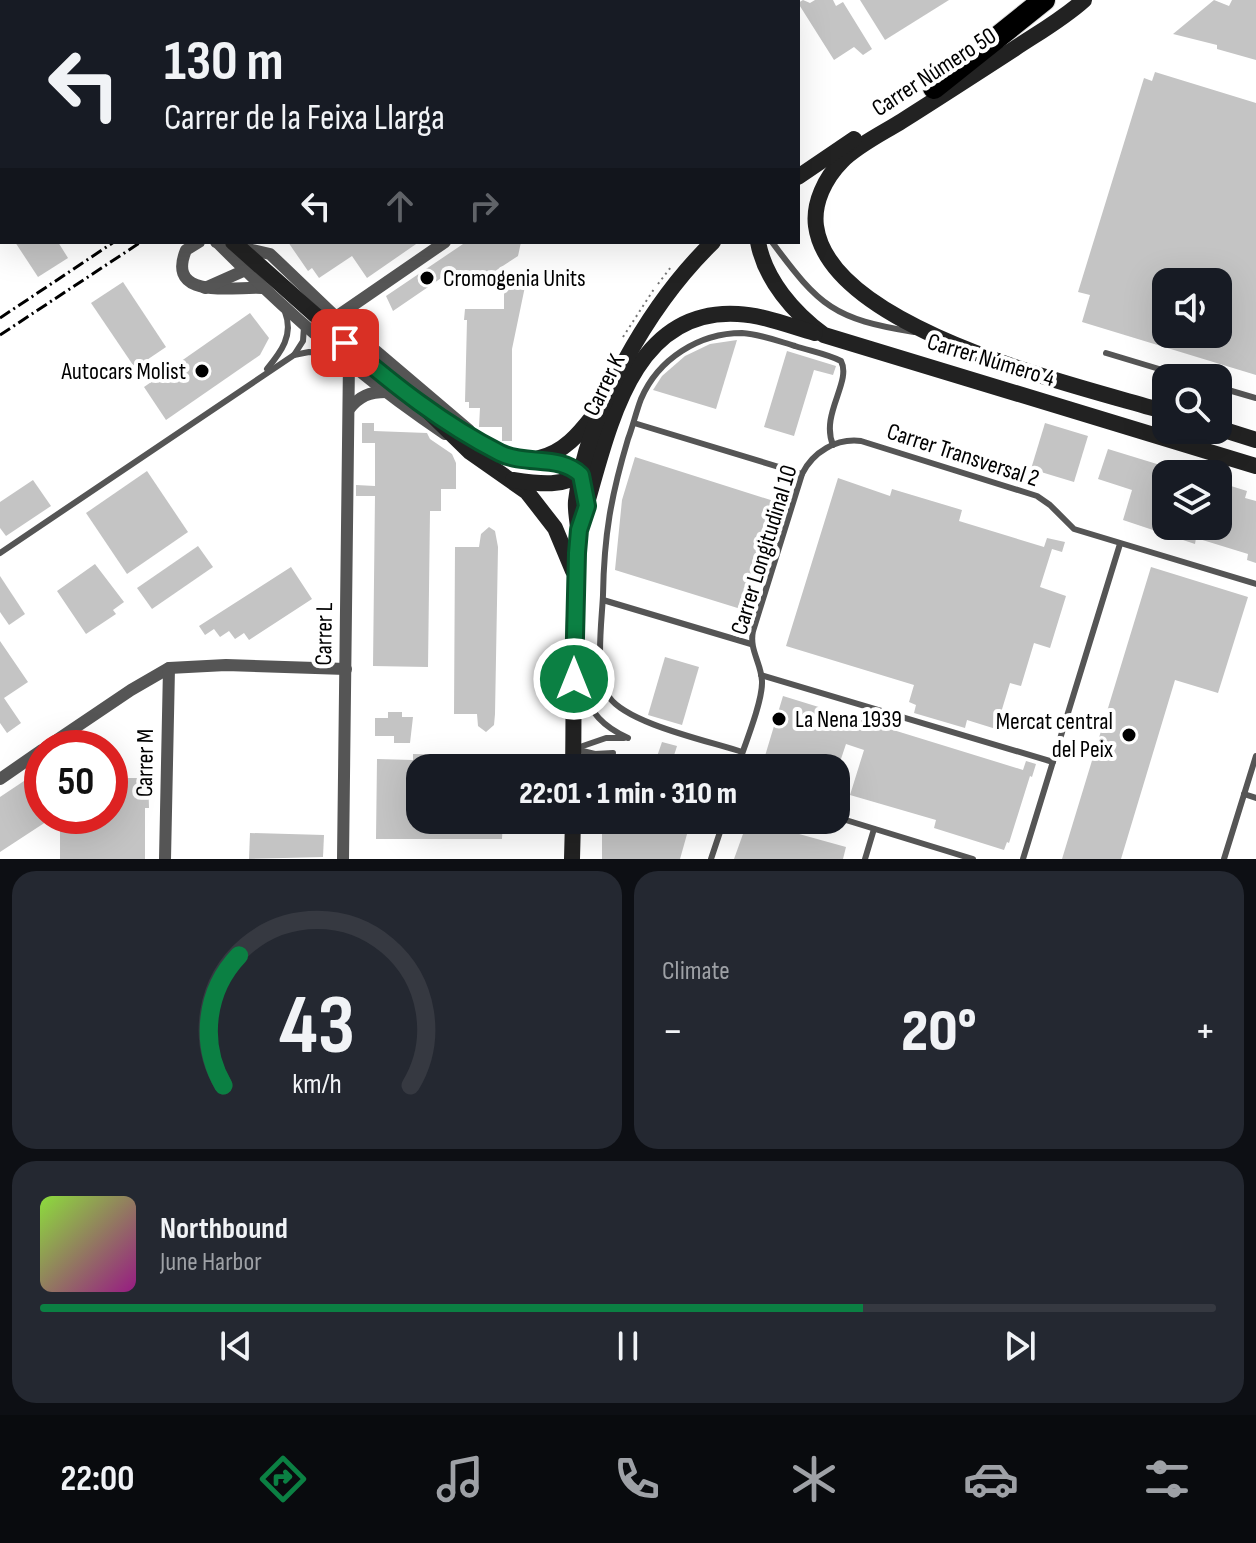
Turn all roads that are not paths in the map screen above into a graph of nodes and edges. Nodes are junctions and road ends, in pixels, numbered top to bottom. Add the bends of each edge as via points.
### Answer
1 (1044, 0) edge
2 (1071, 0) edge
3 (1084, 0) edge
4 (934, 88) junction
5 (800, 176) edge
6 (820, 194) joint
7 (196, 244) edge
8 (219, 244) edge
9 (226, 244) edge
10 (235, 244) edge
11 (442, 244) edge
12 (711, 244) edge
13 (759, 244) edge
14 (773, 244) edge
15 (245, 270) junction
16 (205, 288) junction
17 (262, 288) junction
18 (281, 304) junction
19 (336, 317) junction
20 (304, 323) junction
21 (926, 334) junction
22 (824, 335) junction
23 (1106, 353) dead end
24 (294, 355) junction
25 (346, 358) junction
26 (1152, 367) edge
27 (262, 375) junction
28 (386, 385) junction
29 (1232, 391) edge
30 (608, 397) junction
31 (1256, 398) edge
32 (1152, 408) edge
33 (349, 409) junction
34 (634, 423) junction
35 (1232, 432) edge
36 (1256, 440) edge
37 (833, 445) junction
38 (475, 446) junction
39 (598, 457) junction
40 (524, 460) junction
41 (1256, 466) edge
42 (802, 474) junction
43 (581, 475) junction
44 (512, 479) junction
45 (587, 506) junction
46 (579, 530) junction
47 (1120, 544) junction
48 (0, 553) edge
49 (575, 576) junction
50 (1256, 584) edge
51 (603, 600) junction
52 (751, 644) junction
53 (169, 668) junction
54 (346, 669) junction
55 (761, 675) junction
56 (574, 679) junction
57 (72, 730) edge
58 (574, 749) junction
59 (742, 752) joint
60 (613, 753) dead end
61 (574, 754) edge
62 (1256, 756) edge
63 (1053, 762) junction
64 (24, 763) edge
65 (0, 779) edge
66 (1244, 794) junction
67 (1256, 798) edge
68 (850, 821) edge
69 (874, 829) junction
70 (573, 834) edge
71 (719, 834) edge
72 (165, 859) edge
73 (343, 859) edge
74 (572, 859) edge
75 (711, 859) edge
76 (865, 859) edge
77 (973, 859) edge
78 (1023, 859) edge
79 (1224, 859) edge

1 - 4 highway
2 - 4 main road, Carrer Número 50
3 - 6 main road, Carrer Número 50 via 852,153
4 - 5 main road, Carrer Número 50
6 - 21 main road, Carrer Número 4 via 816,229 829,259 865,297
7 - 16 street via 186,250 183,270 193,285
8 - 15 street
9 - 19 street via 270,254
10 - 28 main road, bridge
11 - 19 street
12 - 30 main road, Carrer K via 651,318
13 - 22 main road, Carrer Número 4 via 786,299
14 - 21 lane via 806,288 843,314
15 - 16 street
15 - 17 street
15 - 19 street via 265,261
16 - 17 street
17 - 18 street
18 - 20 street
18 - 27 lane via 290,327 287,339
19 - 38 street via 446,408
20 - 24 lane via 303,341
20 - 25 street
21 - 32 main road, Carrer Número 4
22 - 39 main road, Carrer K via 737,314 700,319 674,331 640,362
22 - 41 main road, Carrer Número 4
23 - 26 lane
24 - 25 lane
24 - 27 lane
25 - 28 street
25 - 33 street, Carrer L
27 - 48 lane
28 - 33 street
28 - 38 street
28 - 38 main road
29 - 31 lane
30 - 40 main road via 560,450
30 - 43 main road, Carrer K
33 - 54 street, Carrer L
34 - 37 lane via 647,386 679,352 707,338 753,334 843,364 828,426
34 - 42 lane
34 - 51 lane via 609,507
35 - 36 main road
37 - 42 lane, Carrer Longitudinal 10 via 815,456
37 - 47 lane, Carrer Transversal 2 via 861,441 1037,496 1074,529
38 - 40 main road
38 - 44 main road
39 - 43 main road
39 - 45 main road, Carrer K
40 - 43 main road via 559,463
42 - 52 lane, Carrer Longitudinal 10
43 - 44 main road via 546,485
43 - 45 main road
43 - 46 main road, Carrer K
44 - 49 main road via 555,528
45 - 46 main road, Carrer K
46 - 49 main road, Carrer K
47 - 50 lane, Carrer Transversal 2
47 - 63 lane
49 - 56 main road, Carrer K
51 - 52 lane
51 - 59 lane via 601,670 612,701 646,722
52 - 55 lane, Carrer Longitudinal 10
53 - 54 street
53 - 57 street
53 - 72 street, Carrer M
54 - 73 street, Carrer L
55 - 59 lane, Carrer Longitudinal 10
55 - 63 lane
56 - 58 main road, Carrer K
56 - 58 lane via 596,718 628,738
58 - 60 lane
58 - 61 main road, Carrer K
62 - 66 lane
63 - 78 lane
64 - 65 street
66 - 67 lane
66 - 79 lane
68 - 69 lane
69 - 76 lane
69 - 77 lane
70 - 74 main road
71 - 75 lane

